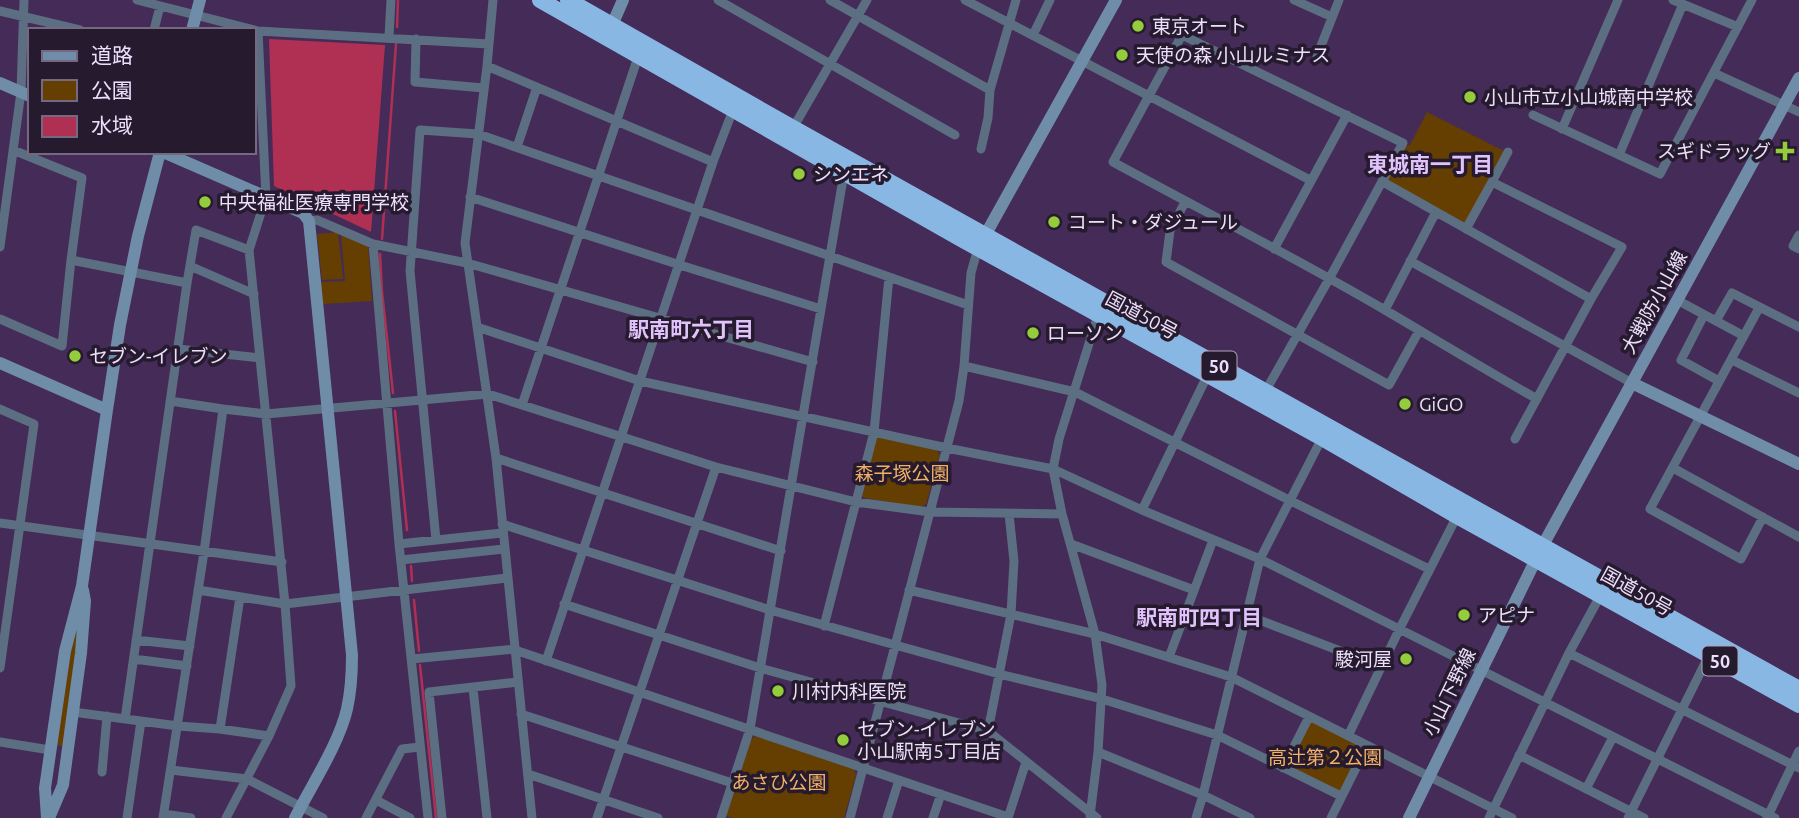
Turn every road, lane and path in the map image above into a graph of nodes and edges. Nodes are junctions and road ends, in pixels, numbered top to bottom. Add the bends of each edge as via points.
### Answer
1 (24, 0) edge
2 (137, 0) edge
3 (200, 0) edge
4 (391, 0) edge
5 (493, 0) edge
6 (540, 0) edge
7 (568, 0) edge
8 (623, 0) edge
9 (718, 0) edge
10 (830, 0) edge
11 (867, 0) edge
12 (965, 0) edge
13 (1016, 0) edge
14 (1050, 0) edge
15 (1116, 0) edge
16 (1294, 0) edge
17 (1339, 0) edge
18 (1618, 0) edge
19 (1673, 0) edge
20 (1752, 0) edge
21 (1683, 4) junction
22 (160, 6) junction
23 (0, 11) edge
24 (196, 15) junction
25 (25, 16) junction
26 (858, 16) junction
27 (1332, 17) junction
28 (1009, 23) junction
29 (1738, 27) junction
30 (71, 28) edge
31 (154, 28) edge
32 (193, 28) edge
33 (246, 28) edge
34 (258, 31) joint
35 (609, 32) junction
36 (1033, 35) junction
37 (389, 37) junction
38 (416, 39) junction
39 (489, 44) junction
40 (1317, 56) dead end
41 (26, 57) edge
42 (638, 57) junction
43 (1082, 62) junction
44 (830, 64) junction
45 (487, 66) junction
46 (1714, 73) junction
47 (1799, 78) edge
48 (0, 83) edge
49 (537, 87) junction
50 (484, 88) junction
51 (990, 90) junction
52 (26, 94) edge
53 (1148, 96) junction
54 (1784, 105) junction
55 (733, 110) junction
56 (258, 112) edge
57 (1799, 112) edge
58 (1347, 115) junction
59 (1533, 115) dead end
60 (617, 121) junction
61 (793, 128) junction
62 (1562, 129) junction
63 (478, 134) junction
64 (955, 135) dead end
65 (259, 146) edge
66 (517, 147) junction
67 (981, 149) dead end
68 (13, 150) junction
69 (1508, 152) dead end
70 (161, 154) edge
71 (167, 154) edge
72 (1619, 155) junction
73 (713, 162) junction
74 (844, 173) junction
75 (599, 175) junction
76 (1310, 180) junction
77 (1492, 181) junction
78 (1383, 182) junction
79 (265, 197) junction
80 (470, 197) junction
81 (1185, 202) junction
82 (697, 210) junction
83 (1436, 212) junction
84 (309, 221) junction
85 (1466, 229) junction
86 (580, 232) junction
87 (1799, 235) edge
88 (982, 242) junction
89 (373, 244) junction
90 (0, 247) edge
91 (1274, 249) junction
92 (1799, 249) edge
93 (249, 250) junction
94 (411, 252) junction
95 (830, 256) junction
96 (71, 260) junction
97 (1410, 261) junction
98 (467, 263) junction
99 (680, 265) junction
100 (190, 267) junction
101 (131, 271) junction
102 (889, 277) junction
103 (1329, 279) junction
104 (187, 283) junction
105 (560, 290) junction
106 (254, 294) junction
107 (1591, 299) junction
108 (1677, 300) junction
109 (968, 305) junction
110 (1759, 308) junction
111 (821, 309) junction
112 (1385, 310) junction
113 (1098, 315) junction
114 (1704, 315) junction
115 (0, 319) edge
116 (662, 319) junction
117 (1716, 321) junction
118 (477, 327) junction
119 (1799, 327) edge
120 (1419, 331) junction
121 (1297, 335) junction
122 (1744, 336) junction
123 (1566, 348) junction
124 (178, 349) junction
125 (540, 349) junction
126 (260, 358) junction
127 (1732, 360) junction
128 (813, 362) junction
129 (0, 363) edge
130 (964, 366) junction
131 (1208, 374) junction
132 (640, 381) junction
133 (1719, 381) junction
134 (1632, 383) junction
135 (1075, 392) junction
136 (1265, 392) junction
137 (1799, 393) edge
138 (488, 394) junction
139 (1537, 399) junction
140 (422, 400) junction
141 (170, 401) junction
142 (386, 403) junction
143 (522, 405) junction
144 (0, 409) edge
145 (223, 409) junction
146 (327, 409) junction
147 (107, 410) junction
148 (266, 414) junction
149 (803, 416) junction
150 (1700, 416) junction
151 (874, 432) junction
152 (621, 436) junction
153 (1322, 438) junction
154 (1515, 439) dead end
155 (1176, 443) junction
156 (947, 448) junction
157 (496, 458) junction
158 (1799, 464) edge
159 (716, 467) junction
160 (1673, 468) junction
161 (1052, 469) junction
162 (791, 486) junction
163 (602, 492) junction
164 (1291, 501) junction
165 (856, 502) junction
166 (1142, 510) junction
167 (930, 512) junction
168 (1009, 514) junction
169 (1062, 514) junction
170 (1457, 516) junction
171 (1763, 517) junction
172 (0, 523) edge
173 (696, 524) junction
174 (21, 525) junction
175 (502, 528) junction
176 (89, 535) junction
177 (1799, 537) edge
178 (436, 540) junction
179 (1213, 540) junction
180 (399, 544) junction
181 (1071, 544) junction
182 (150, 545) junction
183 (504, 549) junction
184 (583, 551) junction
185 (780, 551) junction
186 (204, 552) junction
187 (1539, 552) junction
188 (1260, 559) junction
189 (401, 560) junction
190 (282, 562) junction
191 (1429, 569) junction
192 (508, 578) junction
193 (677, 581) junction
194 (82, 586) junction
195 (198, 590) junction
196 (404, 590) junction
197 (909, 590) junction
198 (1194, 590) junction
199 (1600, 596) junction
200 (240, 597) junction
201 (346, 597) junction
202 (285, 604) junction
203 (565, 604) junction
204 (769, 610) junction
205 (1012, 614) junction
206 (1246, 615) junction
207 (824, 626) junction
208 (1399, 629) junction
209 (1095, 634) junction
210 (660, 636) junction
211 (136, 640) junction
212 (190, 646) junction
213 (894, 646) junction
214 (515, 650) junction
215 (1569, 653) junction
216 (1709, 655) junction
217 (1169, 657) junction
218 (134, 659) junction
219 (412, 659) junction
220 (546, 661) junction
221 (187, 666) junction
222 (1382, 667) junction
223 (0, 668) edge
224 (760, 668) junction
225 (1481, 671) junction
226 (999, 674) junction
227 (1230, 677) junction
228 (518, 682) junction
229 (473, 688) junction
230 (1799, 689) edge
231 (640, 692) junction
232 (1102, 699) junction
233 (880, 700) junction
234 (1544, 703) junction
235 (1799, 705) edge
236 (1681, 710) junction
237 (73, 712) junction
238 (521, 714) junction
239 (107, 716) junction
240 (1309, 717) junction
241 (125, 719) junction
242 (141, 721) junction
243 (177, 726) junction
244 (220, 729) junction
245 (750, 729) junction
246 (988, 731) junction
247 (1217, 735) junction
248 (269, 736) junction
249 (1348, 736) junction
250 (1613, 737) junction
251 (0, 742) edge
252 (621, 746) junction
253 (1367, 746) junction
254 (420, 747) junction
255 (50, 750) junction
256 (1799, 751) edge
257 (1098, 752) junction
258 (1519, 755) junction
259 (1656, 759) junction
260 (1026, 762) junction
261 (1796, 766) edge
262 (863, 768) junction
263 (1283, 768) junction
264 (171, 770) junction
265 (102, 772) dead end
266 (528, 774) junction
267 (1429, 777) junction
268 (247, 779) junction
269 (899, 780) junction
270 (732, 783) junction
271 (1586, 789) junction
272 (941, 794) junction
273 (1203, 795) junction
274 (1341, 796) junction
275 (603, 799) junction
276 (376, 800) junction
277 (298, 812) edge
278 (1491, 813) edge
279 (1629, 815) edge
280 (163, 816) edge
281 (1093, 816) edge
282 (1008, 817) edge
283 (1770, 817) edge
284 (48, 818) edge
285 (127, 818) edge
286 (191, 818) edge
287 (226, 818) edge
288 (323, 818) edge
289 (366, 818) edge
290 (410, 818) edge
291 (428, 818) edge
292 (442, 818) edge
293 (487, 818) edge
294 (532, 818) edge
295 (597, 818) edge
296 (658, 818) edge
297 (721, 818) edge
298 (850, 818) edge
299 (887, 818) edge
300 (933, 818) edge
301 (1196, 818) edge
302 (1250, 818) edge
303 (1331, 818) edge
304 (1409, 818) edge
305 (1512, 818) edge
306 (1644, 818) edge

1 - 25 street
2 - 22 street
3 - 24 street
4 - 37 street
5 - 39 street
6 - 35 highway, 国道50号 / 50
7 - 35 highway, 国道50号 / 50
8 - 35 street
9 - 44 street
10 - 26 street
11 - 26 street
12 - 28 street
13 - 28 street
14 - 36 street
15 - 43 street
16 - 27 street
17 - 27 street
18 - 62 street
19 - 21 street
20 - 29 street
21 - 29 street
21 - 72 street
22 - 24 street
22 - 31 street
23 - 25 street
24 - 32 street
24 - 33 street
25 - 30 street
25 - 41 street
26 - 44 street
26 - 51 street
27 - 40 street
28 - 36 street
28 - 51 street
29 - 46 street
34 - 37 street
34 - 56 street
35 - 42 highway, 国道50号 / 50
35 - 61 highway, 国道50号 / 50
36 - 43 street
37 - 38 street
38 - 39 street
38 - 50 street via 415,82
39 - 45 street
41 - 52 street
42 - 55 highway, 国道50号 / 50
42 - 60 street
43 - 53 street
43 - 88 street
44 - 61 street
44 - 64 street
45 - 49 street
45 - 50 street
46 - 54 street
46 - 72 street via 1660,174
47 - 54 street, 大戦防小山線
48 - 52 street
49 - 60 street
49 - 66 street
50 - 63 street
51 - 67 street
52 - 68 street
53 - 58 street via 1182,35
53 - 76 street
53 - 81 street via 1113,162
54 - 57 street
54 - 108 street, 大戦防小山線
55 - 73 street
55 - 74 highway, 国道50号 / 50
56 - 65 street
58 - 76 street
58 - 78 street via 1403,143
59 - 62 street
60 - 73 street
60 - 75 street
61 - 88 highway, 国道50号 / 50
62 - 72 street
63 - 66 street
63 - 80 street
63 - 94 street via 420,130
65 - 79 street
66 - 75 street
68 - 90 street
68 - 96 street via 82,178
69 - 77 street
70 - 101 street
71 - 79 street
73 - 82 street
74 - 88 highway, 国道50号 / 50
74 - 95 street
75 - 82 street
75 - 86 street
76 - 91 street
77 - 85 street
77 - 107 street via 1622,247
78 - 83 street
78 - 103 street
79 - 84 street via 303,213
79 - 93 street
80 - 86 street
80 - 98 street via 464,243
81 - 91 street
81 - 121 street via 1170,231 1166,262
82 - 95 street
82 - 99 street
83 - 85 street
83 - 97 street
84 - 89 street via 317,220
84 - 146 street
85 - 107 street
86 - 99 street
86 - 105 street
87 - 92 street via 1793,246
88 - 109 street via 971,273
88 - 113 highway, 国道50号 / 50
88 - 136 highway, 国道50号 / 50
89 - 94 street
89 - 142 street
91 - 103 street
93 - 100 street via 196,230
93 - 106 street
94 - 98 street
94 - 140 street
95 - 102 street
95 - 111 street
96 - 101 street
96 - 115 street via 62,346
97 - 112 street
97 - 123 street
98 - 105 street
98 - 118 street
99 - 111 street
99 - 116 street
100 - 104 street
100 - 106 street
101 - 104 street
101 - 147 street
102 - 109 street
102 - 151 street
103 - 112 street
103 - 121 street
104 - 124 street
105 - 116 street
105 - 125 street
106 - 126 street
107 - 123 street
108 - 114 street
108 - 134 street, 大戦防小山線
109 - 130 street
110 - 117 street via 1732,293
110 - 119 street
110 - 122 street
111 - 128 street
112 - 120 street
113 - 131 highway, 国道50号 / 50
113 - 135 street
114 - 117 street
114 - 133 street via 1681,360
116 - 128 street
116 - 132 street
117 - 122 street
118 - 125 street
118 - 138 street
120 - 121 street via 1389,385
120 - 139 street
121 - 136 street
122 - 127 street
123 - 134 street
123 - 139 street
124 - 126 street
124 - 141 street
125 - 132 street
125 - 143 street
126 - 148 street
127 - 133 street
127 - 137 street
128 - 149 street
129 - 147 street
130 - 135 street
130 - 156 street
131 - 153 highway, 国道50号 / 50
131 - 155 street
132 - 149 street
132 - 152 street
133 - 150 street
134 - 150 street
134 - 187 street, 大戦防小山線
135 - 155 street
135 - 161 street
136 - 187 highway, 国道50号 / 50
138 - 140 street
138 - 143 street
138 - 157 street
139 - 154 street
140 - 142 street
140 - 178 street
141 - 145 street
141 - 182 street
142 - 146 street
142 - 180 street
143 - 152 street
144 - 174 street via 34,424
145 - 148 street
145 - 186 street
146 - 148 street
146 - 201 street
147 - 176 street
148 - 190 street
149 - 151 street
149 - 162 street
150 - 158 street
150 - 160 street
151 - 156 street
151 - 165 street
152 - 159 street
152 - 163 street
153 - 164 street
153 - 170 highway, 国道50号 / 50
155 - 164 street
155 - 166 street
156 - 161 street
156 - 167 street
157 - 163 street
157 - 175 street
159 - 162 street
159 - 173 street
160 - 171 street
160 - 171 street via 1650,509 1741,559
161 - 166 street
161 - 169 street
162 - 165 street
162 - 185 street
163 - 173 street
163 - 184 street
164 - 188 street
164 - 191 street
165 - 167 street
165 - 207 street
166 - 179 street
167 - 168 street
167 - 197 street
168 - 169 street
168 - 205 street via 1014,561
169 - 181 street
170 - 187 highway, 国道50号 / 50
170 - 191 street
171 - 177 street
172 - 174 street
173 - 185 street
173 - 193 street
174 - 176 street
174 - 223 street
175 - 178 street
175 - 183 street
175 - 184 street
176 - 182 street
176 - 194 street
178 - 180 street
179 - 188 street
179 - 198 street
180 - 189 street
181 - 198 street
181 - 209 street
182 - 186 street
182 - 211 street
183 - 189 street
183 - 192 street
184 - 193 street
184 - 203 street
185 - 204 street
186 - 190 street
186 - 195 street
187 - 199 highway, 国道50号 / 50
187 - 225 street, 小山下野線
187 - 230 highway, 国道50号 / 50
188 - 206 street
188 - 208 street
189 - 196 street
190 - 202 street
191 - 208 street
192 - 196 street
192 - 214 street
193 - 204 street
193 - 210 street
194 - 237 street via 85,601
194 - 255 street via 65,651
195 - 200 street
195 - 212 street
196 - 201 street
196 - 219 street
197 - 205 street
197 - 213 street
198 - 217 street
199 - 215 street
199 - 216 highway, 国道50号 / 50
200 - 202 street
200 - 244 street
201 - 202 street
201 - 277 street via 352,655 346,712
202 - 248 street via 291,686
203 - 210 street
203 - 220 street
204 - 207 street
204 - 224 street
205 - 209 street
205 - 226 street
206 - 222 street
206 - 227 street
207 - 213 street
208 - 222 street
208 - 225 street
209 - 217 street
209 - 232 street
210 - 224 street
210 - 231 street
211 - 212 street
211 - 218 street
212 - 221 street
213 - 226 street
213 - 233 street
214 - 219 street
214 - 220 street
214 - 228 street
215 - 234 street
215 - 236 street
216 - 235 highway, 国道50号 / 50
216 - 236 street
217 - 227 street
218 - 221 street
218 - 241 street
219 - 254 street
220 - 231 street
221 - 243 street
222 - 249 street
224 - 233 street
224 - 245 street
225 - 234 street
225 - 267 street, 小山下野線
226 - 232 street
226 - 246 street
227 - 240 street
227 - 247 street
228 - 229 street
228 - 238 street
229 - 292 street via 429,692
229 - 293 street
231 - 245 street
231 - 252 street
232 - 247 street
232 - 257 street
233 - 246 street
233 - 262 street
234 - 250 street
234 - 258 street
236 - 259 street
236 - 261 street
237 - 239 street
237 - 284 street via 63,785
238 - 252 street
238 - 266 street
239 - 241 street
239 - 265 street
240 - 249 street
240 - 263 street
241 - 242 street
242 - 243 street
242 - 285 street
243 - 244 street
243 - 264 street
244 - 248 street
245 - 262 street
245 - 270 street
246 - 260 street
247 - 263 street
247 - 273 street
248 - 268 street
249 - 253 street
250 - 259 street
250 - 271 street
251 - 255 street
252 - 270 street
252 - 275 street
253 - 267 street
253 - 274 street
254 - 276 street via 402,749
254 - 291 street
255 - 284 street via 45,788
256 - 261 street
257 - 273 street
257 - 281 street
258 - 271 street
258 - 278 street
259 - 279 street
259 - 283 street
260 - 281 street
260 - 282 street
261 - 283 street
262 - 269 street
262 - 298 street
263 - 274 street
264 - 268 street
264 - 280 street
266 - 275 street
266 - 294 street
267 - 278 street
267 - 304 street, 小山下野線
268 - 277 street
268 - 287 street
269 - 272 street
269 - 299 street
270 - 297 street
271 - 279 street
272 - 282 street
272 - 300 street
273 - 301 street
273 - 302 street
274 - 303 street
275 - 295 street
275 - 296 street
276 - 289 street
276 - 290 street
277 - 288 street
278 - 305 street
279 - 306 street
280 - 286 street

